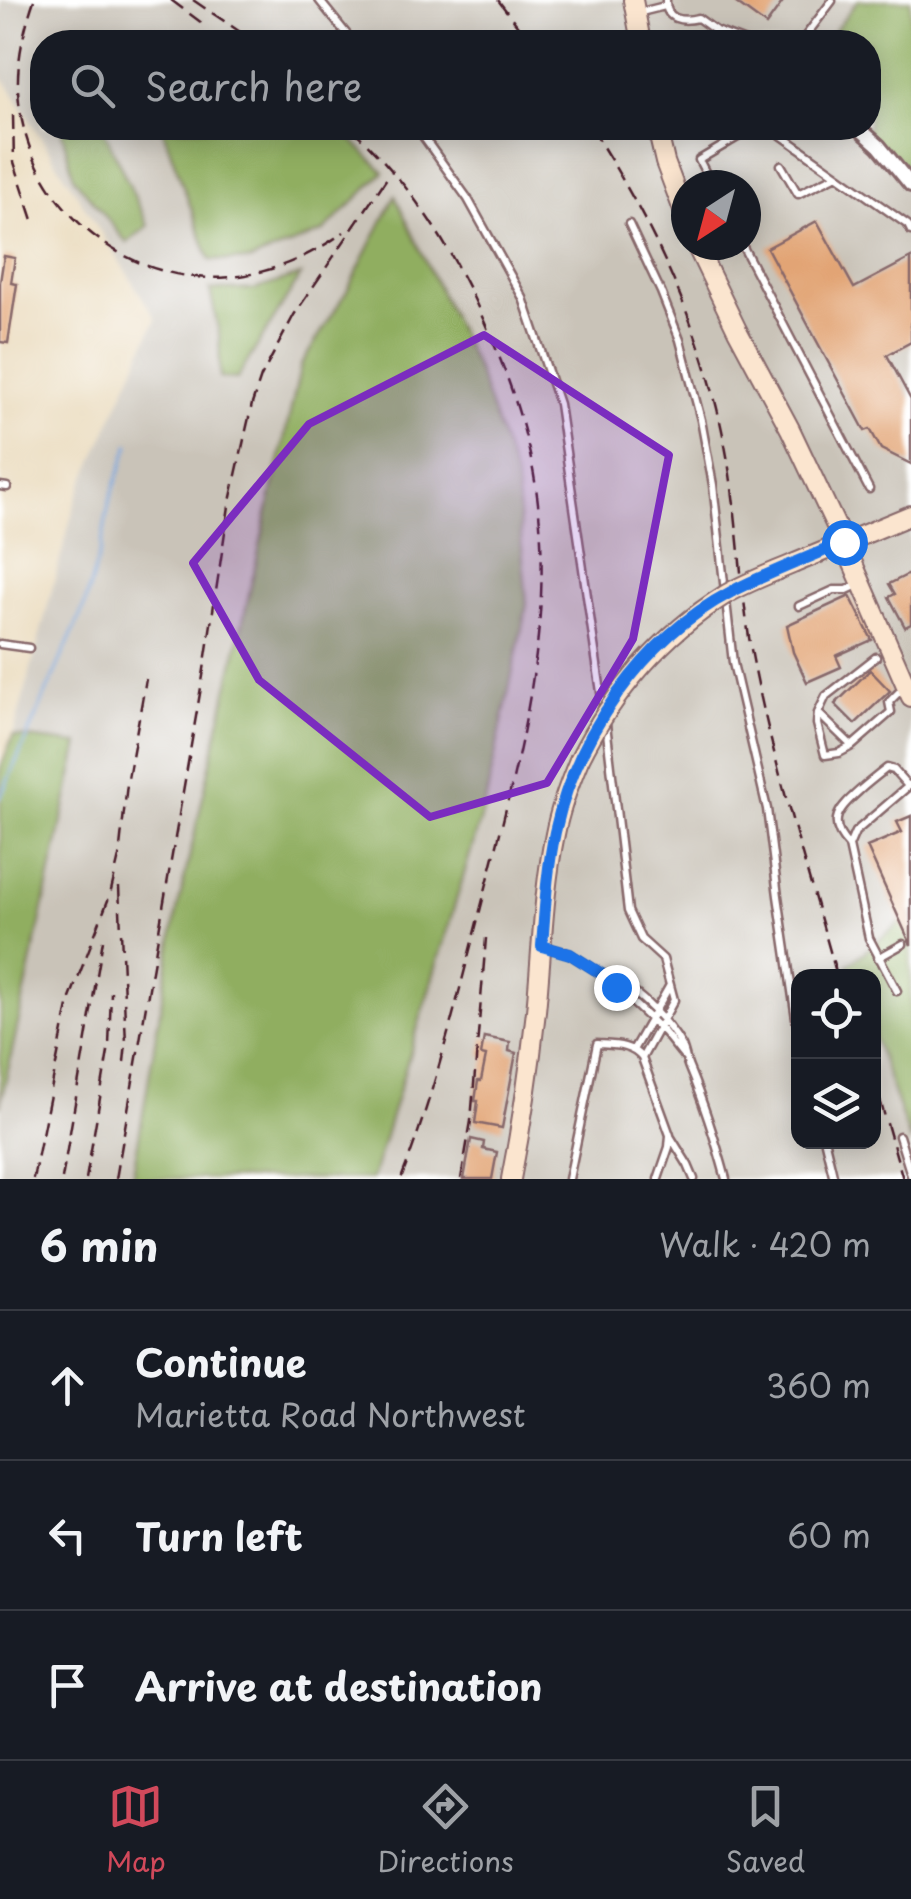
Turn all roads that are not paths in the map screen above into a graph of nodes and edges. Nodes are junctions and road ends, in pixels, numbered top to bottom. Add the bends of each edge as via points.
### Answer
1 (320, 0) edge
2 (832, 1) edge
3 (665, 3) edge
4 (641, 8) edge
5 (344, 30) edge
6 (715, 30) edge
7 (810, 30) edge
8 (426, 140) edge
9 (660, 140) edge
10 (733, 140) edge
11 (788, 140) edge
12 (872, 140) edge
13 (780, 165) dead end
14 (704, 170) edge
15 (837, 175) junction
16 (671, 178) edge
17 (911, 186) edge
18 (628, 224) dead end
19 (911, 231) edge
20 (703, 260) edge
21 (750, 260) edge
22 (869, 490) dead end
23 (911, 515) edge
24 (844, 542) junction
25 (861, 583) junction
26 (799, 606) dead end
27 (0, 644) edge
28 (29, 648) dead end
29 (876, 657) dead end
30 (909, 692) edge
31 (818, 713) junction
32 (852, 746) junction
33 (909, 785) edge
34 (849, 846) junction
35 (903, 944) dead end
36 (542, 946) junction
37 (878, 958) junction
38 (670, 984) junction
39 (791, 985) edge
40 (897, 991) dead end
41 (653, 1016) junction
42 (661, 1024) junction
43 (633, 1050) junction
44 (642, 1058) junction
45 (670, 1135) junction
46 (900, 1136) dead end
47 (827, 1149) edge
48 (911, 1175) edge
49 (511, 1179) edge
50 (569, 1179) edge
51 (658, 1179) edge
52 (694, 1179) edge
53 (726, 1179) edge
54 (834, 1179) edge

1 - 5 lane
2 - 7 lane
3 - 4 lane
3 - 6 lane via 672,17 698,18
8 - 38 lane via 468,199 523,298 559,404 628,911 640,939 663,960
9 - 16 street
10 - 14 lane via 699,160
11 - 15 lane
12 - 17 street
13 - 15 lane via 798,194
15 - 19 lane
18 - 39 lane via 680,340 702,420 733,663 767,809
20 - 24 street
21 - 22 lane
23 - 24 street
24 - 25 street
24 - 36 street, bridge via 728,593 690,618 616,695 565,796
25 - 26 lane
25 - 30 street
27 - 28 lane
29 - 31 lane via 826,696
30 - 32 lane via 898,691 889,702 891,712
31 - 32 lane
31 - 32 lane via 825,755
33 - 34 lane
33 - 34 lane via 887,768 840,808 840,837
34 - 37 lane
35 - 37 lane
36 - 41 lane via 620,983
36 - 49 street
37 - 40 lane
38 - 41 lane
38 - 42 lane via 674,1000
41 - 42 lane
41 - 43 lane
42 - 44 lane
42 - 53 lane via 685,1058
43 - 44 lane
43 - 50 lane via 597,1044
44 - 45 lane
45 - 51 lane
45 - 52 lane
46 - 48 lane
47 - 54 lane

